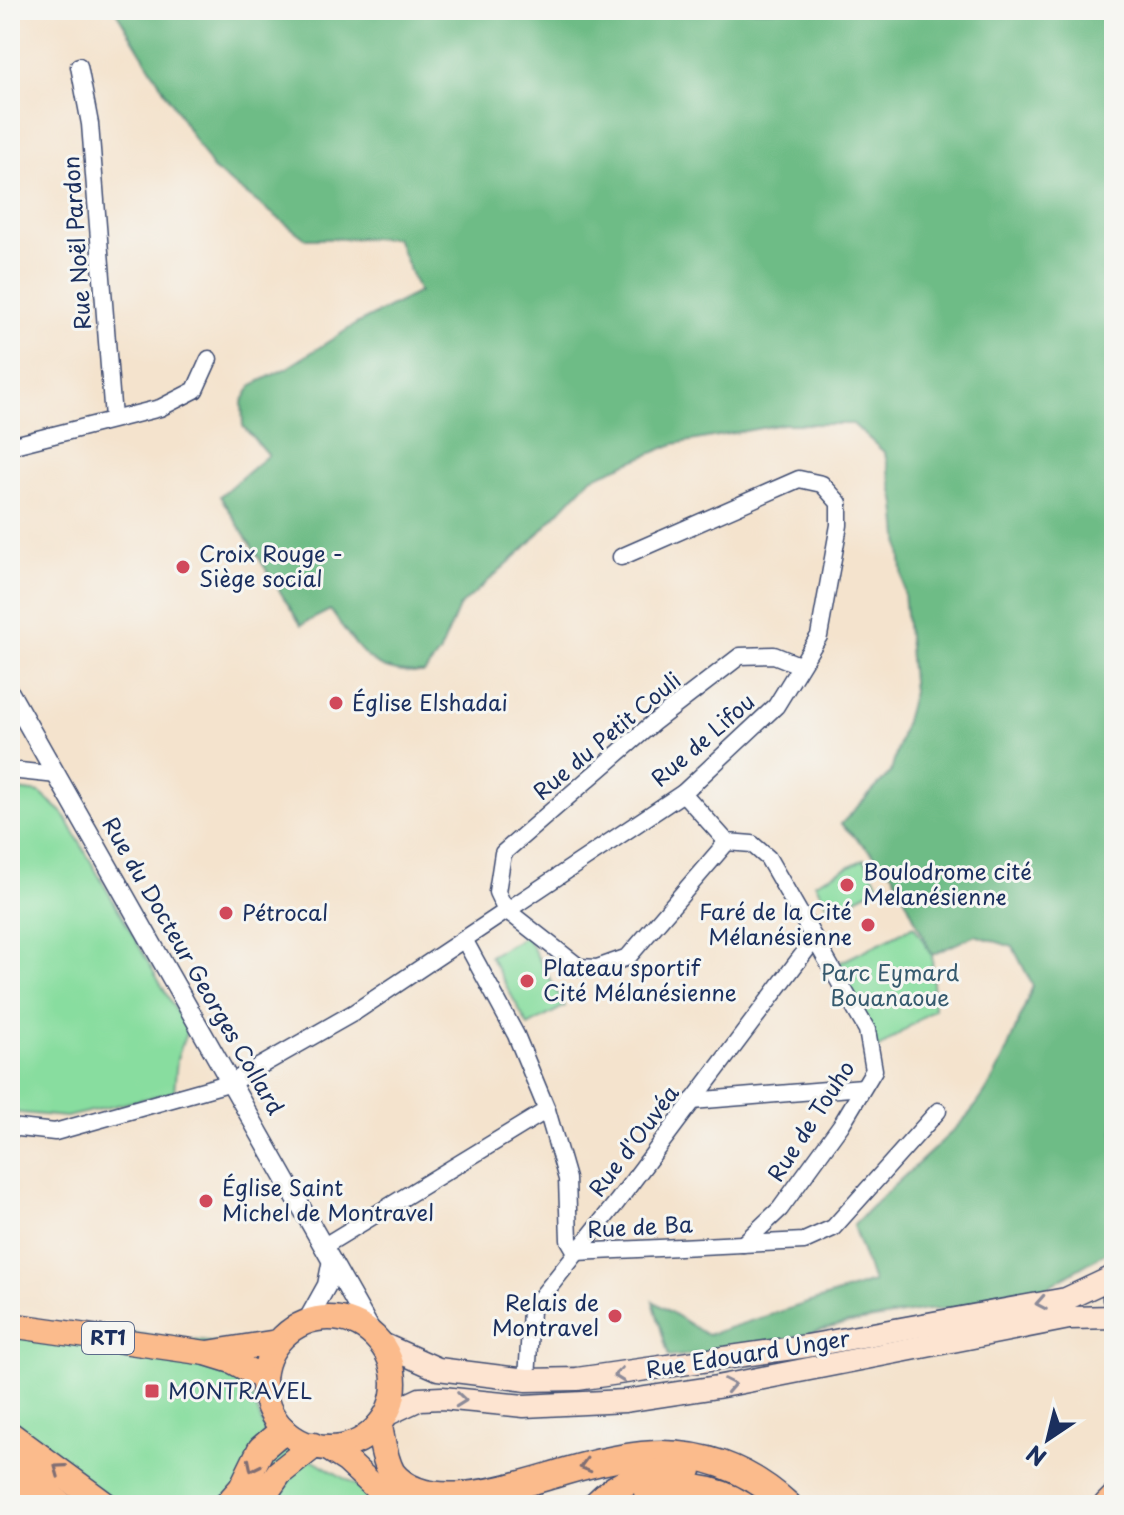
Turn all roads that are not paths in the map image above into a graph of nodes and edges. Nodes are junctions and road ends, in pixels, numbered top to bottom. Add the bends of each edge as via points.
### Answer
1 (79, 66) dead end
2 (209, 359) dead end
3 (113, 418) junction
4 (10, 446) edge
5 (621, 557) dead end
6 (799, 665) junction
7 (10, 693) edge
8 (10, 770) edge
9 (57, 775) junction
10 (683, 793) junction
11 (727, 842) junction
12 (505, 909) junction
13 (465, 941) junction
14 (813, 941) junction
15 (232, 1082) junction
16 (863, 1087) junction
17 (692, 1101) junction
18 (547, 1110) junction
19 (938, 1111) dead end
20 (10, 1127) edge
21 (743, 1244) junction
22 (324, 1246) junction
23 (576, 1252) junction
24 (331, 1265) junction
25 (1114, 1276) edge
26 (1114, 1299) edge
27 (1114, 1317) edge
28 (307, 1321) junction
29 (10, 1325) edge
30 (377, 1339) junction
31 (277, 1342) junction
32 (206, 1353) junction
33 (263, 1378) junction
34 (527, 1380) junction
35 (382, 1420) junction
36 (283, 1430) junction
37 (10, 1435) edge
38 (320, 1447) junction
39 (10, 1462) edge
40 (10, 1490) edge
41 (1114, 1498) edge
42 (29, 1505) edge
43 (61, 1505) edge
44 (105, 1505) edge
45 (227, 1505) edge
46 (257, 1505) edge
47 (394, 1505) edge
48 (595, 1505) edge
49 (624, 1505) edge
50 (743, 1505) edge
51 (772, 1505) edge
52 (788, 1505) edge
53 (1107, 1505) edge

1 - 3 street, Rue Noël Pardon via 90,124
2 - 3 street via 195,390 160,408
3 - 4 street
5 - 6 street, Rue de Lifou via 799,479 822,484 839,503 839,525 819,636
6 - 10 street, Rue de Lifou via 776,706
6 - 12 street, Rue du Petit Couli via 774,655 740,656 653,723 503,853 497,892
7 - 9 street, Rue du Docteur Georges Collard
8 - 9 street
9 - 15 street, Rue du Docteur Georges Collard
10 - 11 street
10 - 12 street, Rue de Lifou
11 - 12 street via 628,957 617,962 579,967
11 - 14 street, Rue de Touho via 752,844 768,858
12 - 13 street, Rue de Lifou
13 - 15 street, Rue de Lifou
13 - 18 street, Rue de Ba via 516,1035
14 - 16 street, Rue de Touho via 867,1030 874,1070
14 - 17 street, Rue d'Ouvéa
15 - 20 street, Rue de Lifou via 55,1132
15 - 22 street, Rue du Docteur Georges Collard
16 - 17 street
16 - 21 street, Rue de Touho via 780,1209
17 - 23 street, Rue d'Ouvéa
18 - 22 street
18 - 23 street, Rue de Ba via 567,1179 569,1240
19 - 21 street, Rue de Ba via 833,1228 804,1241
21 - 23 street, Rue de Ba
22 - 24 street, Rue du Docteur Georges Collard
23 - 34 street, Rue d'Ouvéa via 531,1310
24 - 28 street via 327,1285
24 - 30 street, Rue du Docteur Georges Collard
25 - 26 main road
25 -> 34 main road, Rue Edouard Unger via 1066,1299 807,1346 626,1375
35 -> 27 main road, Rue Edouard Unger via 420,1399 524,1406 625,1401 1069,1318
28 - 30 main road via 341,1319
28 - 31 main road
29 - 32 main road, RT1
30 - 34 main road, Rue Edouard Unger via 438,1369
30 - 35 main road via 394,1381
31 - 32 main road, RT1
31 - 33 main road
32 - 33 main road, RT1
33 - 36 main road via 266,1402
35 - 38 main road via 346,1446
52 -> 35 highway via 742,1471 677,1454 601,1461 480,1498 430,1497 392,1473
36 - 38 main road
36 -> 45 highway via 261,1449
44 -> 37 highway
38 - 46 highway via 279,1473
38 - 47 main road via 347,1461
39 - 43 highway
40 - 42 highway
41 - 53 highway
48 - 51 highway via 639,1476 686,1469 742,1488
49 - 50 highway via 651,1490 672,1488 704,1489

